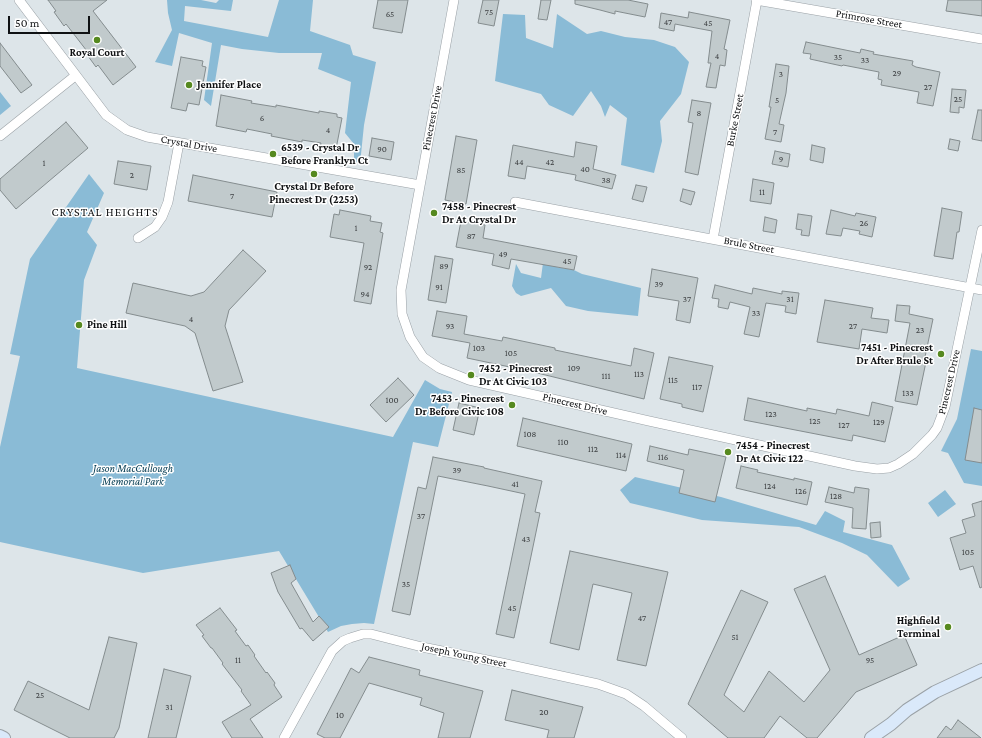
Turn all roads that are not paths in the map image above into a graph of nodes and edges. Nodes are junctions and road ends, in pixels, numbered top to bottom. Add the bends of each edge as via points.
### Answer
1 (18, 0) edge
2 (454, 0) edge
3 (756, 0) edge
4 (982, 39) edge
5 (75, 76) junction
6 (0, 136) edge
7 (179, 143) junction
8 (420, 185) junction
9 (515, 202) dead end
10 (982, 230) edge
11 (138, 238) dead end
12 (713, 239) junction
13 (970, 288) junction
14 (982, 290) edge
15 (982, 670) edge
16 (0, 736) edge
17 (4, 738) edge
18 (284, 738) edge
19 (682, 738) edge
20 (872, 738) edge

1 - 5 street, Crystal Drive
2 - 8 street, Pinecrest Drive
3 - 4 street, Primrose Street
3 - 12 street, Burke Street
5 - 6 street
5 - 7 street, Crystal Drive via 106,115 127,130
7 - 8 street, Crystal Drive
7 - 11 street via 168,202 162,217 155,227
8 - 13 street, Pinecrest Drive via 402,290 402,314 410,337 423,357 439,368 468,380 856,466 877,469 898,464 913,454 937,428 945,407
9 - 12 street, Brule Street
10 - 13 street, Pinecrest Drive
12 - 13 street, Brule Street
13 - 14 street, Brule Street
15 - 20 street via 935,692
16 - 17 street
18 - 19 street, Joseph Young Street via 332,651 343,641 363,634 591,683 626,694

